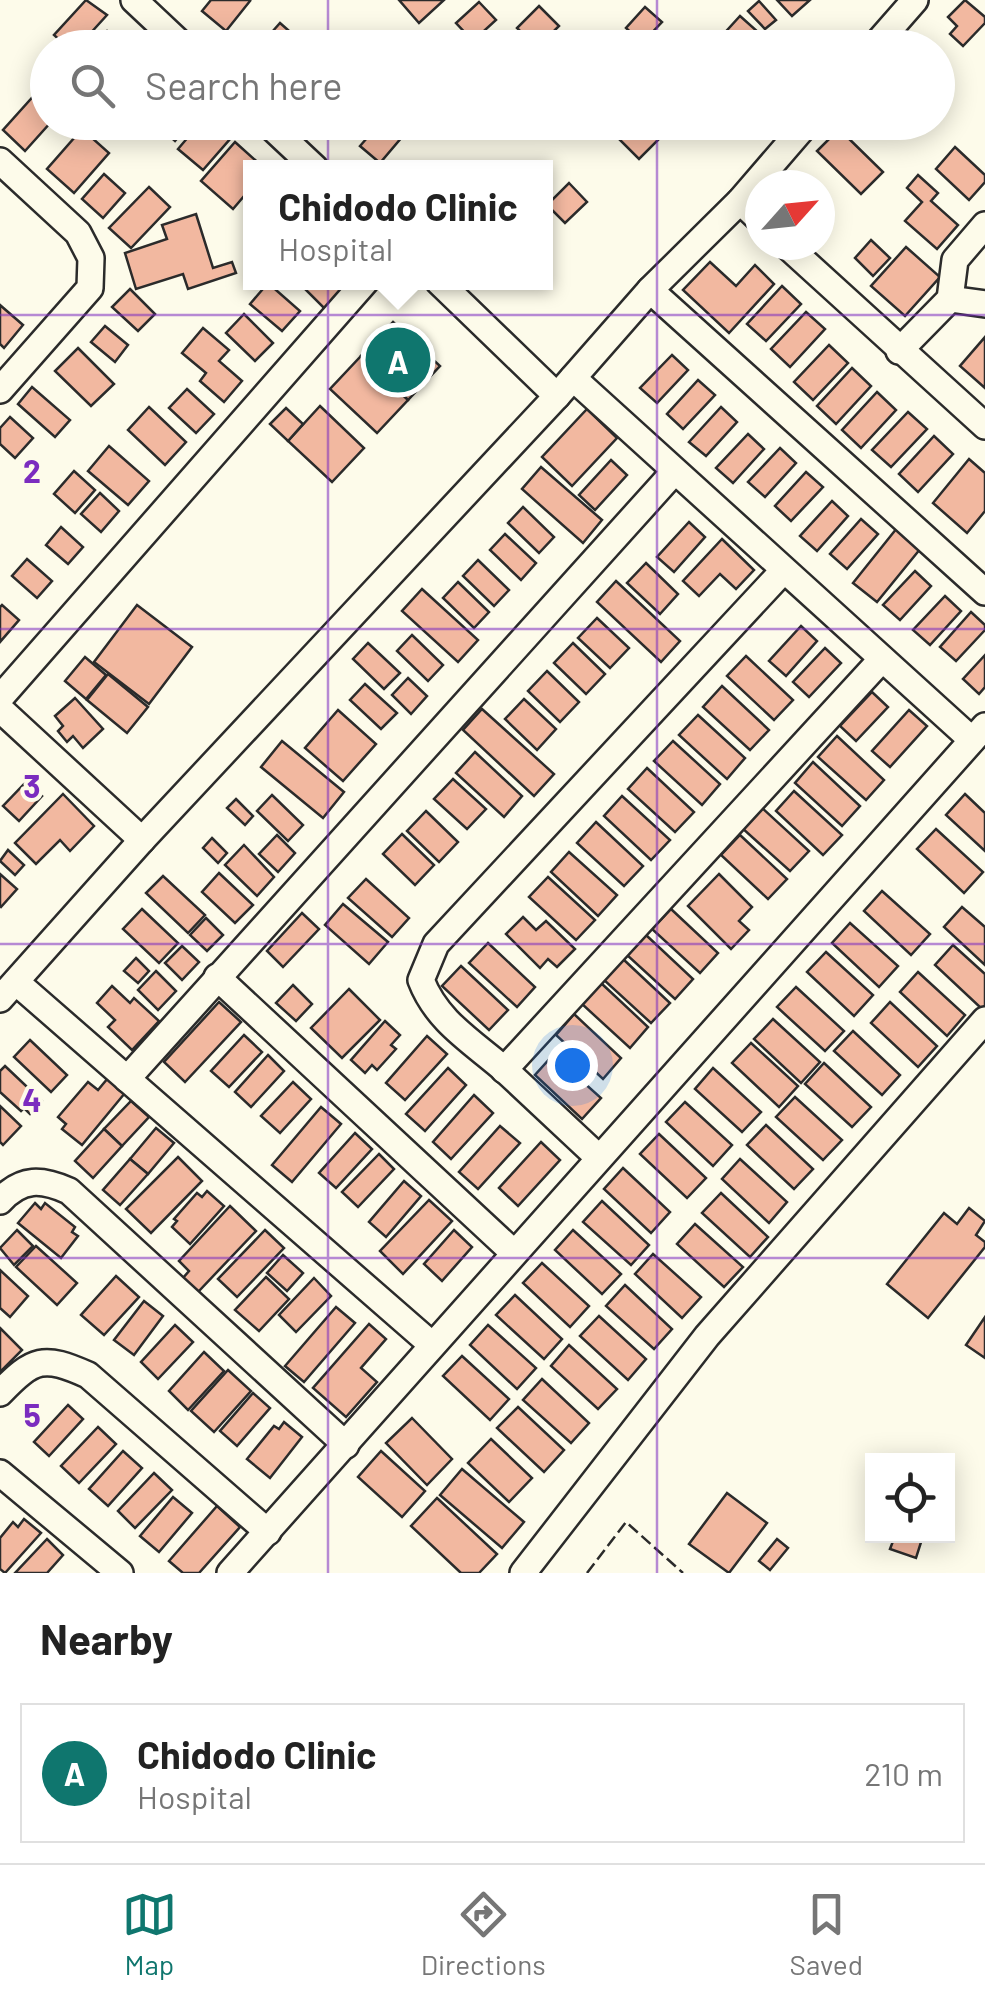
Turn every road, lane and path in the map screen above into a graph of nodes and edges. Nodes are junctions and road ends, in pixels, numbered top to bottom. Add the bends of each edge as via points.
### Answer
1 (134, 0) edge
2 (915, 0) edge
3 (166, 30) edge
4 (889, 30) edge
5 (285, 140) edge
6 (793, 140) edge
7 (306, 160) edge
8 (0, 161) edge
9 (740, 201) junction
10 (745, 206) edge
11 (985, 226) edge
12 (802, 260) edge
13 (357, 290) edge
14 (448, 290) edge
15 (650, 290) junction
16 (950, 299) junction
17 (985, 304) edge
18 (899, 351) junction
19 (565, 387) junction
20 (0, 390) edge
21 (985, 426) edge
22 (674, 472) junction
23 (783, 571) junction
24 (985, 592) edge
25 (882, 660) junction
26 (0, 698) edge
27 (0, 709) edge
28 (979, 733) edge
29 (142, 840) junction
30 (217, 977) junction
31 (8, 990) edge
32 (985, 1020) edge
33 (504, 1070) junction
34 (127, 1079) junction
35 (598, 1158) junction
36 (0, 1201) edge
37 (514, 1253) junction
38 (431, 1344) junction
39 (0, 1393) edge
40 (346, 1445) junction
41 (0, 1473) edge
42 (268, 1532) junction
43 (120, 1573) edge
44 (230, 1573) edge
45 (523, 1573) edge

1 - 3 street
2 - 4 street
5 - 7 street
6 - 9 street
8 - 20 street via 78,233 91,258 90,288
9 - 10 street
9 - 15 street
11 - 16 street via 956,260
12 - 18 street
13 - 26 street
14 - 19 street
15 - 19 street
15 - 24 street
16 - 17 street
16 - 18 street
18 - 21 street
19 - 22 street
19 - 29 street
22 - 23 street
22 - 30 street
23 - 25 street
23 - 33 street via 436,944 421,980 430,1002
25 - 28 street
25 - 33 street
27 - 29 street
28 - 35 street
29 - 31 street
30 - 34 street
30 - 37 street
31 - 34 street
32 - 45 street via 707,1336
33 - 35 street
34 - 38 street
35 - 37 street
36 - 40 street via 22,1182 47,1181 69,1192
37 - 38 street
38 - 40 street
39 - 42 street via 24,1368 57,1362 88,1375
40 - 42 street
41 - 43 street
42 - 44 street

